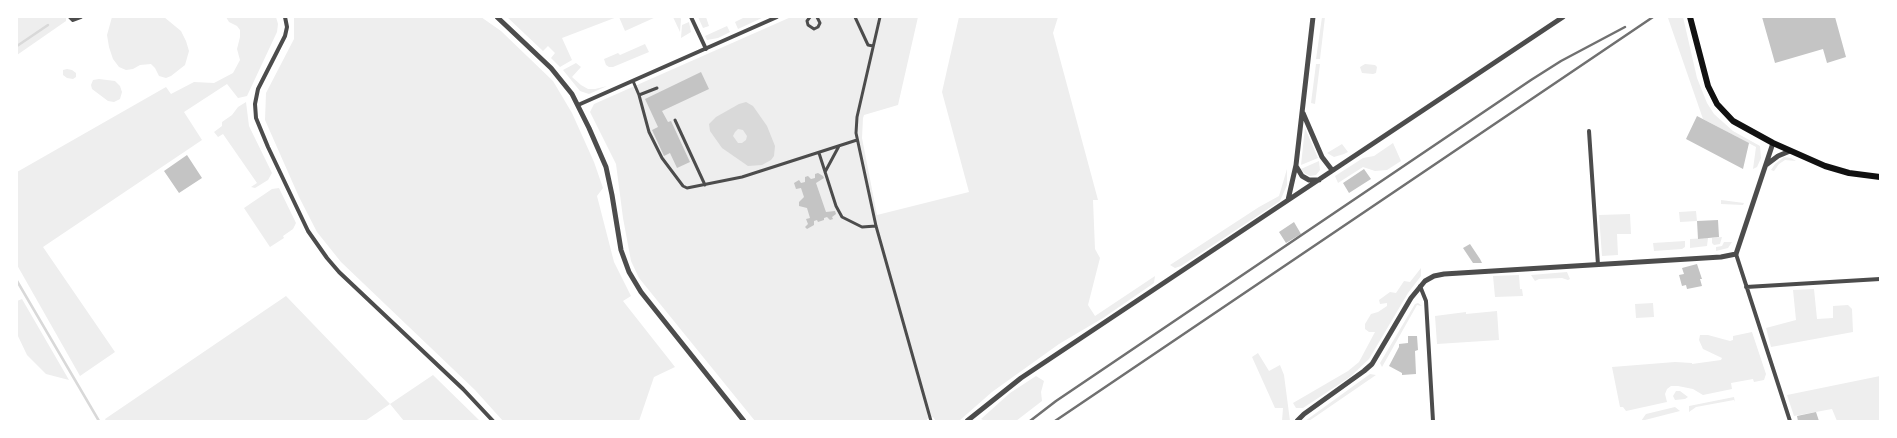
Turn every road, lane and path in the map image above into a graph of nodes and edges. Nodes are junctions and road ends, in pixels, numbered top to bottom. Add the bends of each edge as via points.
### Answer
1 (70, 17) edge
2 (82, 17) edge
3 (285, 17) edge
4 (497, 17) edge
5 (691, 17) edge
6 (777, 17) edge
7 (810, 17) edge
8 (855, 17) edge
9 (880, 17) edge
10 (1313, 17) edge
11 (1563, 17) edge
12 (1690, 17) edge
13 (820, 18) edge
14 (873, 46) junction
15 (706, 49) junction
16 (633, 81) junction
17 (657, 88) dead end
18 (639, 95) junction
19 (578, 105) junction
20 (1302, 110) junction
21 (675, 120) dead end
22 (1589, 131) dead end
23 (857, 140) junction
24 (1772, 143) junction
25 (839, 146) junction
26 (1790, 151) junction
27 (819, 153) junction
28 (1296, 165) junction
29 (1766, 165) junction
30 (1332, 170) junction
31 (825, 172) junction
32 (1880, 177) edge
33 (1319, 180) junction
34 (705, 185) junction
35 (1288, 200) junction
36 (876, 226) junction
37 (1736, 254) junction
38 (1598, 265) junction
39 (1880, 279) edge
40 (1420, 286) junction
41 (1746, 287) junction
42 (493, 421) edge
43 (744, 421) edge
44 (931, 421) edge
45 (967, 421) edge
46 (1297, 421) edge
47 (1433, 421) edge
48 (1790, 421) edge

1 - 2 street via 73,20
3 - 42 street via 285,36 258,90 256,118 308,231 339,272 463,389
4 - 19 street via 559,76
5 - 15 street
6 - 15 street
7 - 13 street via 807,23 812,29 820,26
8 - 14 street via 868,45
9 - 14 street
10 - 20 street
11 - 30 street
12 - 24 main road via 1708,86 1718,104 1733,121
14 - 23 street via 857,117
15 - 16 street
16 - 18 street
16 - 19 street
17 - 18 street
18 - 34 street via 649,132 662,158 683,186 687,188
19 - 43 street via 609,178 621,250 628,272 641,292
20 - 28 street
20 - 30 street via 1322,157
21 - 34 street
22 - 38 street
23 - 25 street
23 - 36 street
24 - 26 main road
24 - 29 street
25 - 27 street
25 - 31 street
26 - 29 street
26 - 32 main road via 1825,166
27 - 31 street
27 - 34 street via 742,177
28 - 33 street via 1302,176 1309,180
28 - 35 street
29 - 37 street
30 - 33 street
31 - 36 street via 842,217 862,227
33 - 35 street
35 - 45 street via 1020,378
36 - 44 street
37 - 38 street
37 - 41 street
38 - 40 street via 1444,274 1427,280
39 - 41 street
40 - 46 street via 1372,364
40 - 47 street via 1426,301
41 - 48 street

